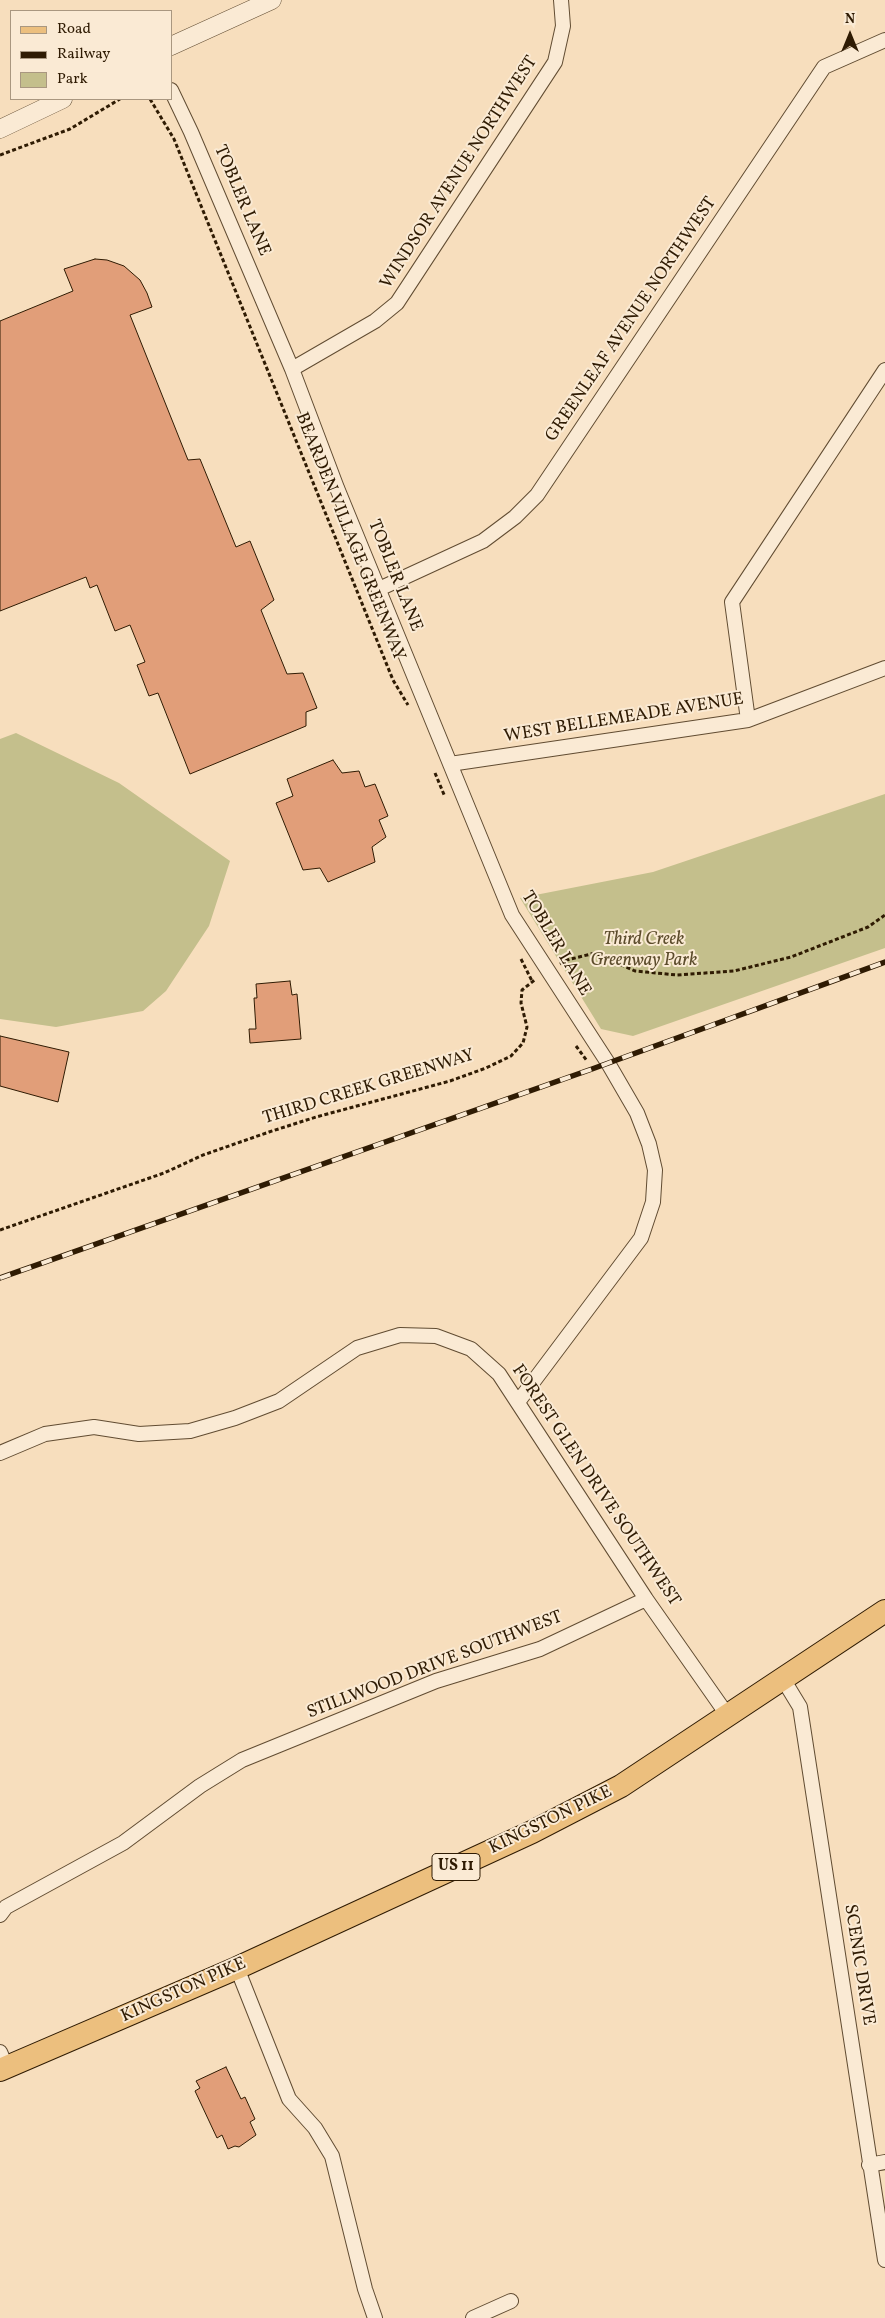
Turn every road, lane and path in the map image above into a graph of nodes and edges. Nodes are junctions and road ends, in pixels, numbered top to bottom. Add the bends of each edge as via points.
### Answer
1 (272, 0) edge
2 (561, 0) edge
3 (885, 40) edge
4 (172, 46) edge
5 (172, 92) edge
6 (61, 100) edge
7 (118, 100) edge
8 (151, 100) edge
9 (0, 129) edge
10 (0, 155) edge
11 (292, 369) junction
12 (885, 370) edge
13 (379, 589) junction
14 (885, 668) edge
15 (410, 709) dead end
16 (748, 720) junction
17 (450, 764) junction
18 (434, 770) dead end
19 (449, 804) dead end
20 (885, 914) edge
21 (518, 955) dead end
22 (548, 971) junction
23 (532, 981) junction
24 (0, 1230) edge
25 (518, 1402) junction
26 (0, 1453) edge
27 (646, 1599) junction
28 (885, 1611) edge
29 (782, 1679) junction
30 (728, 1716) junction
31 (2, 1909) edge
32 (238, 1968) junction
33 (2, 2063) edge
34 (885, 2162) edge
35 (869, 2165) junction
36 (885, 2260) edge
37 (511, 2301) dead end
38 (375, 2318) edge
39 (473, 2318) edge

1 - 4 street
2 - 11 street, WINDSOR AVENUE NORTHWEST via 563,26 555,62 397,303 375,322
3 - 13 street, GREENLEAF AVENUE NORTHWEST via 824,67 536,495 515,517 483,541
5 - 11 street, TOBLER LANE
6 - 9 street
7 - 10 path via 70,129
8 - 15 path, BEARDEN VILLAGE GREENWAY via 174,139 393,680
11 - 13 street, TOBLER LANE
12 - 16 street via 732,602
13 - 17 street, TOBLER LANE
14 - 16 street, WEST BELLEMEADE AVENUE
16 - 17 street, WEST BELLEMEADE AVENUE
17 - 22 street, TOBLER LANE via 512,915
18 - 19 path
20 - 22 path via 868,927 792,957 734,971 677,975 635,971 595,953 567,960
21 - 23 path
22 - 23 path
22 - 25 street, TOBLER LANE via 637,1113 655,1170 654,1202 641,1238
23 - 24 path, THIRD CREEK GREENWAY via 522,990 521,1003 527,1027 523,1043 511,1056 486,1068 269,1132 203,1155 164,1173
25 - 26 street, FOREST GLEN DRIVE SOUTHWEST via 499,1374 471,1348 436,1336 400,1335 357,1348 279,1401 235,1418 190,1431 139,1434 94,1427 45,1434
25 - 27 street, FOREST GLEN DRIVE SOUTHWEST
27 - 30 street, FOREST GLEN DRIVE SOUTHWEST
27 - 31 street, STILLWOOD DRIVE SOUTHWEST via 540,1649 436,1681 242,1760 200,1786 123,1843
28 - 29 main road, KINGSTON PIKE / US 11
29 - 30 main road, KINGSTON PIKE / US 11
29 - 35 street, SCENIC DRIVE via 800,1707
30 - 32 main road, KINGSTON PIKE / US 11 via 621,1786 532,1832
32 - 33 main road, KINGSTON PIKE / US 11
32 - 38 street via 289,2099 315,2128 332,2156
34 - 35 street
35 - 36 street, SCENIC DRIVE
37 - 39 street

